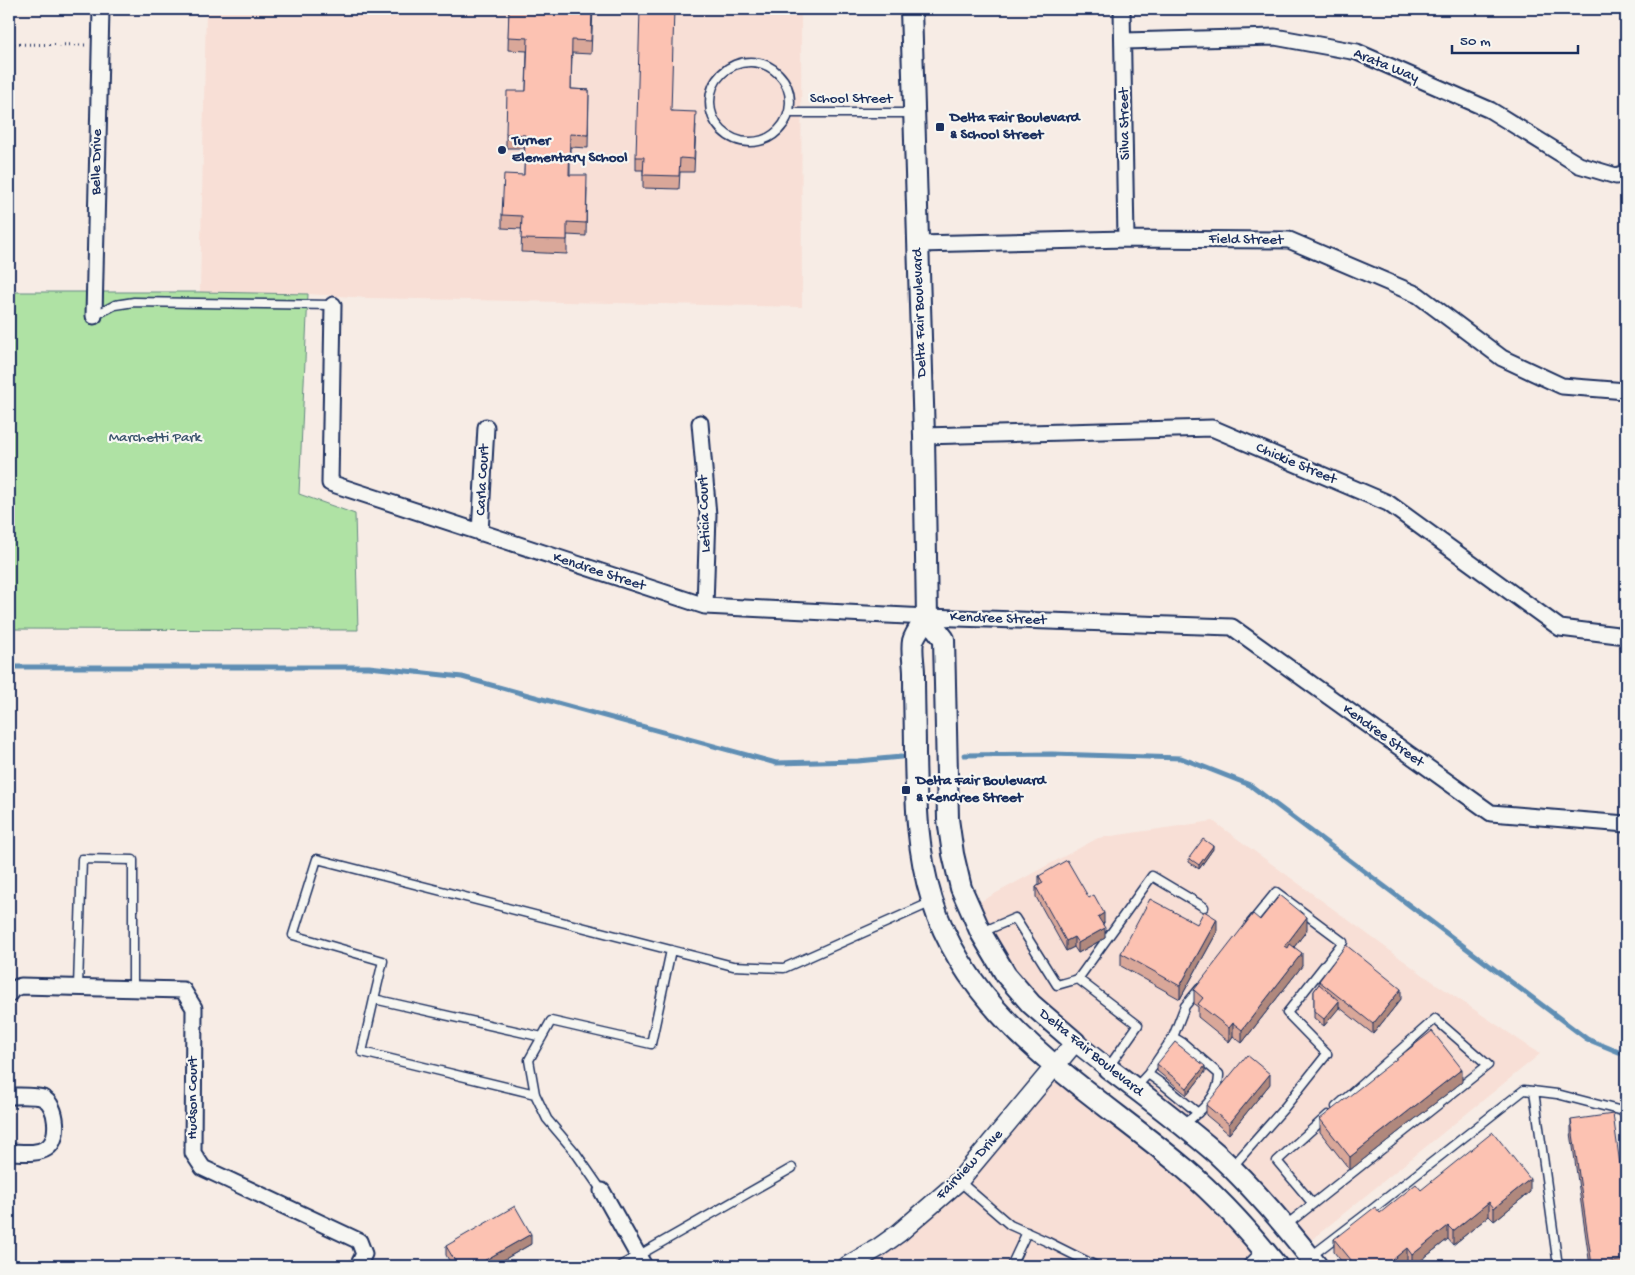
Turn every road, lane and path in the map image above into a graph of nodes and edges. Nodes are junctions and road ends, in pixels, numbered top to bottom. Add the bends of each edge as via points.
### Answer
1 (101, 9) edge
2 (911, 9) edge
3 (1122, 9) edge
4 (1124, 41) junction
5 (9, 44) edge
6 (100, 45) junction
7 (789, 113) junction
8 (914, 113) junction
9 (1626, 173) edge
10 (1126, 239) junction
11 (918, 244) junction
12 (334, 305) joint
13 (94, 316) joint
14 (1626, 391) edge
15 (700, 423) dead end
16 (486, 427) dead end
17 (924, 436) junction
18 (480, 533) junction
19 (705, 606) junction
20 (927, 617) junction
21 (1626, 636) edge
22 (1626, 824) edge
23 (932, 902) junction
24 (1204, 907) dead end
25 (1245, 930) edge
26 (981, 933) junction
27 (672, 950) junction
28 (1078, 980) junction
29 (1203, 984) edge
30 (78, 987) junction
31 (134, 989) junction
32 (15, 990) edge
33 (374, 999) junction
34 (542, 1037) junction
35 (1173, 1037) junction
36 (1075, 1042) junction
37 (1056, 1066) junction
38 (1108, 1068) junction
39 (1141, 1081) junction
40 (1534, 1092) junction
41 (535, 1094) junction
42 (9, 1096) edge
43 (1626, 1112) edge
44 (1190, 1119) junction
45 (9, 1152) edge
46 (792, 1168) dead end
47 (1231, 1168) junction
48 (959, 1181) junction
49 (602, 1191) joint
50 (1312, 1204) junction
51 (1286, 1226) junction
52 (1027, 1232) junction
53 (1263, 1249) junction
54 (641, 1261) edge
55 (1313, 1261) edge
56 (358, 1266) edge
57 (620, 1266) edge
58 (847, 1266) edge
59 (1011, 1266) edge
60 (1096, 1266) edge
61 (1246, 1266) edge
62 (1277, 1266) edge
63 (1558, 1266) edge

1 - 6 street, Belle Drive
2 - 8 main road, Delta Fair Boulevard
3 - 4 street, Silva Street
4 - 9 street, Arata Way via 1275,37 1357,52 1490,110 1579,165 1616,176
4 - 10 street, Silva Street
5 - 6 path
6 - 13 street, Belle Drive
7 - 7 lane, School Street via 775,134 752,143 727,137 711,117 710,91 724,70 748,61 772,68 788,88
7 - 8 lane, School Street
8 - 11 main road, Delta Fair Boulevard
10 - 11 street, Field Street
10 - 14 street, Field Street via 1290,240 1418,294 1502,358 1562,386
11 - 17 main road, Delta Fair Boulevard
12 - 13 lane via 134,302 115,305
12 - 18 street, Kendree Street via 330,483
15 - 19 street, Leticia Court via 708,515
16 - 18 street, Carla Court
17 - 20 main road, Delta Fair Boulevard
17 - 21 street, Chickie Street via 1212,428 1388,503 1560,628
18 - 19 street, Kendree Street
19 - 20 street, Kendree Street
20 - 22 street, Kendree Street via 1232,627 1491,813
20 - 23 main road, Delta Fair Boulevard via 913,641 915,792 919,845
20 - 26 main road, Delta Fair Boulevard via 944,639 947,798 953,854 962,888
23 - 27 lane via 784,968 733,966
23 - 37 main road, Delta Fair Boulevard via 952,946 983,995 1012,1028
24 - 28 lane via 1152,876
25 - 47 lane via 1276,892 1343,942 1288,1014 1327,1054
26 - 28 lane via 1015,918 1057,985
26 - 36 main road, Delta Fair Boulevard via 1006,975
27 - 33 lane via 317,859 294,935 383,961
27 - 34 lane via 651,1044 551,1021
28 - 38 lane via 1138,1025
29 - 35 lane via 1185,1006
30 - 31 street, Hudson Court
30 - 31 lane via 82,859 133,860
30 - 32 street, Hudson Court
31 - 56 street, Hudson Court via 183,990 194,1008 193,1154 203,1168 359,1241 364,1254
33 - 34 lane
33 - 41 lane via 362,1052
34 - 41 lane via 529,1060
35 - 39 lane
35 - 44 lane via 1219,1074 1219,1084 1213,1096
36 - 37 street, Fairview Drive
36 - 38 street, Delta Fair Boulevard
37 - 48 street, Fairview Drive
37 - 53 main road, Delta Fair Boulevard via 1185,1168
38 - 39 main road, Delta Fair Boulevard
39 - 44 main road, Delta Fair Boulevard
40 - 43 lane via 1557,1094
40 - 55 lane via 1524,1090 1370,1211
40 - 63 lane
41 - 49 lane via 546,1119 575,1152
42 - 45 street via 42,1097 54,1110 56,1119 54,1139 46,1149
44 - 47 main road, Delta Fair Boulevard
46 - 54 lane
47 - 51 main road, Delta Fair Boulevard
48 - 52 lane via 1010,1225
48 - 58 street, Fairview Drive via 900,1233
49 - 54 street
50 - 50 lane via 1434,1107 1488,1065 1435,1019 1277,1161
50 - 51 lane
51 - 55 main road, Delta Fair Boulevard
52 - 59 lane
52 - 60 lane
53 - 61 lane
53 - 62 main road, Delta Fair Boulevard
54 - 57 lane

